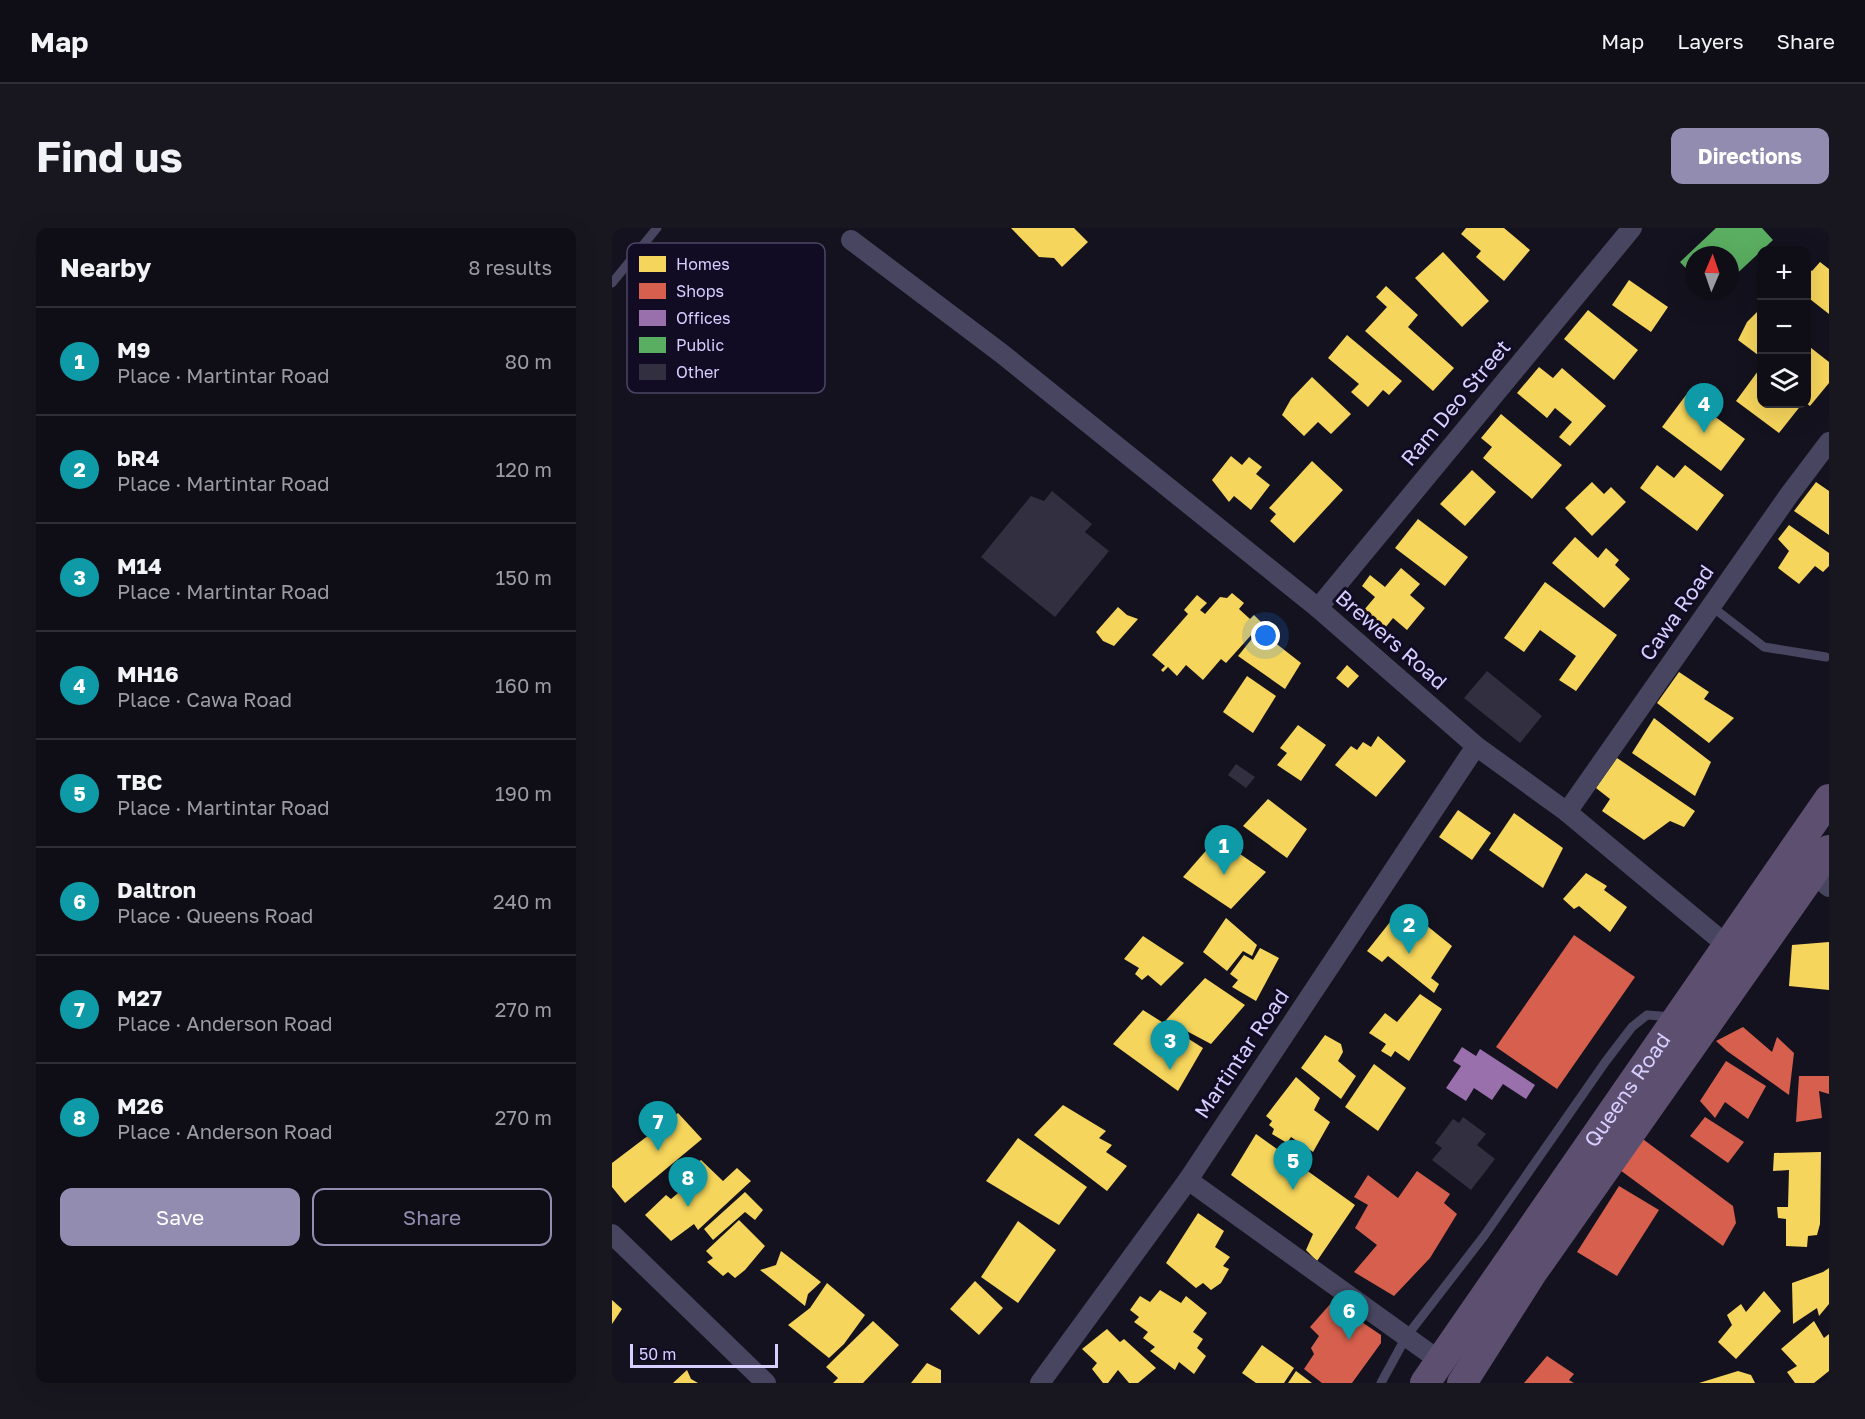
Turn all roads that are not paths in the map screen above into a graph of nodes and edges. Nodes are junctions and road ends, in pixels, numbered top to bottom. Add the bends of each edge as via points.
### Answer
1 (657, 228) edge
2 (1632, 228) edge
3 (851, 240) dead end
4 (644, 243) edge
5 (627, 264) edge
6 (612, 282) edge
7 (1829, 442) edge
8 (1711, 606) junction
9 (1318, 608) junction
10 (1826, 657) dead end
11 (1476, 746) junction
12 (1829, 799) edge
13 (1566, 812) junction
14 (1815, 867) edge
15 (1738, 954) junction
16 (1678, 1017) junction
17 (1188, 1180) junction
18 (612, 1234) edge
19 (1406, 1337) junction
20 (1432, 1372) edge
21 (766, 1383) edge
22 (1040, 1383) edge
23 (1381, 1383) edge
24 (1462, 1383) edge

1 - 4 lane
2 - 9 street, Ram Deo Street
3 - 9 street, Brewers Road via 1001,353
5 - 6 lane
7 - 8 street, Cawa Road
8 - 10 lane via 1764,647
8 - 13 street, Cawa Road
9 - 11 street, Brewers Road
11 - 13 street, Brewers Road
11 - 17 street, Martintar Road
12 - 14 main road, Queens Road
13 - 15 street, Brewers Road
14 - 15 main road, Queens Road
15 - 16 main road, Queens Road
15 - 24 main road, Queens Road
16 - 19 lane via 1647,1016 1632,1027 1484,1236
16 - 20 main road, Queens Road
17 - 19 street
17 - 22 street, Martintar Road
18 - 21 street
19 - 20 street
19 - 23 lane

